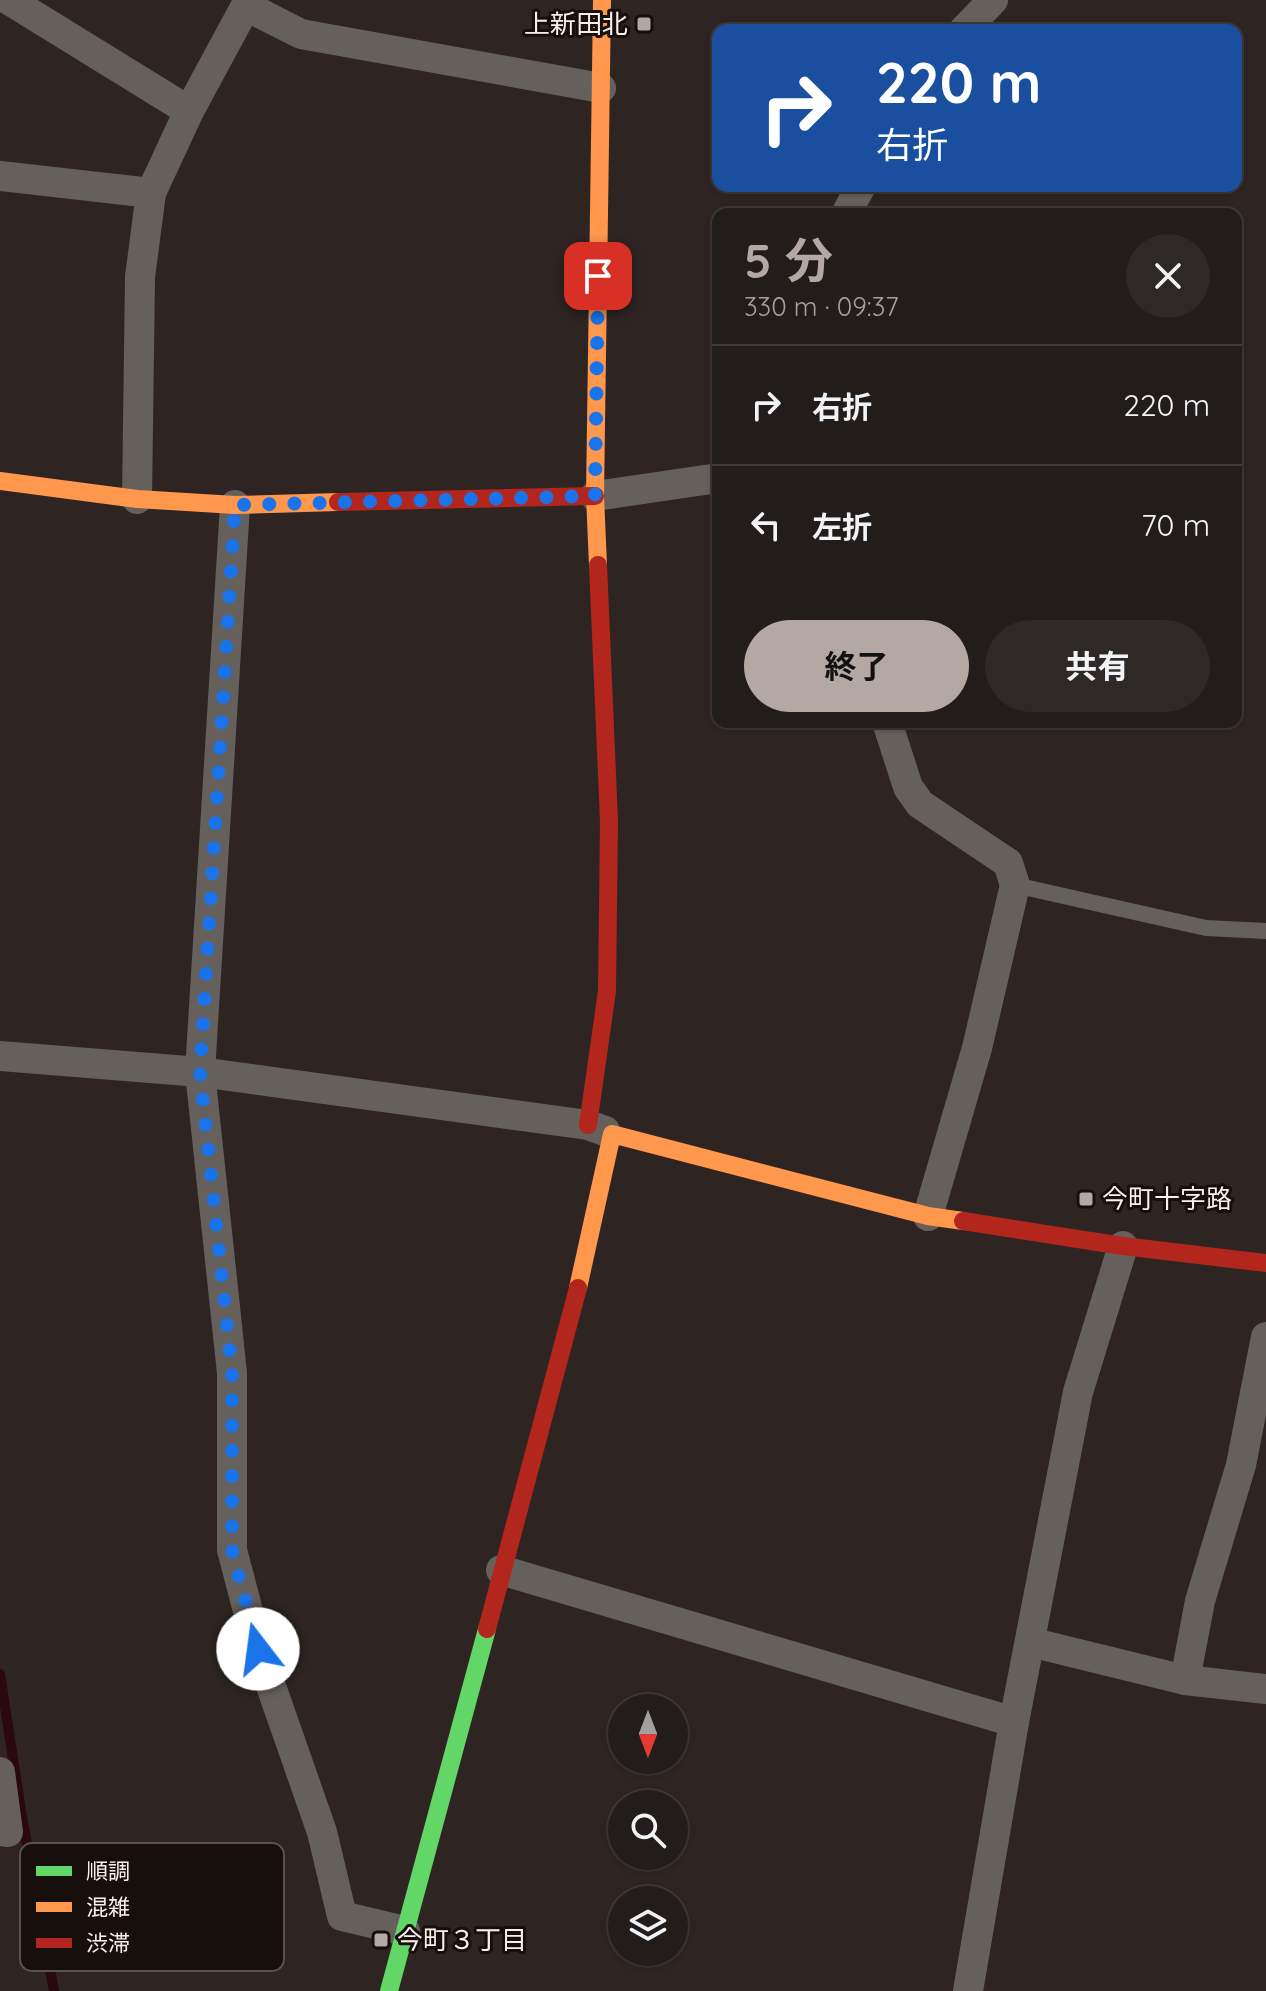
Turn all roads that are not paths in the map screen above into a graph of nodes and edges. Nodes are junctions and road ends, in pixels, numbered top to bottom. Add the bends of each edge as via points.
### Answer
1 (9, 0) edge
2 (602, 0) edge
3 (993, 0) edge
4 (247, 3) edge
5 (970, 24) edge
6 (601, 88) junction
7 (189, 111) junction
8 (0, 176) edge
9 (151, 193) junction
10 (712, 479) edge
11 (0, 481) edge
12 (595, 496) junction
13 (137, 499) junction
14 (235, 505) junction
15 (889, 728) edge
16 (1015, 885) junction
17 (1266, 931) edge
18 (0, 1056) edge
19 (200, 1072) junction
20 (600, 1129) junction
21 (928, 1216) junction
22 (1123, 1246) junction
23 (1266, 1263) edge
24 (1266, 1337) edge
25 (501, 1570) junction
26 (1030, 1642) junction
27 (1185, 1680) junction
28 (1266, 1689) edge
29 (1014, 1722) junction
30 (0, 1772) edge
31 (0, 1831) edge
32 (405, 1931) junction
33 (389, 1991) edge
34 (968, 1991) edge

1 - 7 street
2 - 6 street
3 - 5 street
4 - 6 street via 301,34
4 - 7 street
6 - 12 street
7 - 9 street
8 - 9 street
9 - 13 street via 140,277
10 - 12 street
11 - 13 street
12 - 14 street
12 - 20 street via 609,821
13 - 14 street
14 - 19 street
15 - 16 street via 908,787 920,804 1008,863
16 - 17 lane via 1206,928
16 - 21 street via 977,1048
18 - 19 street
19 - 20 street
19 - 32 street via 232,1373 232,1550 258,1649 322,1832 342,1916
20 - 21 street
20 - 25 street via 572,1313
21 - 22 street
22 - 23 street
22 - 26 street via 1078,1392
24 - 27 street via 1241,1465 1200,1601
25 - 29 street
25 - 32 street
26 - 27 street
26 - 29 street
27 - 28 street
29 - 34 street
30 - 31 street via 8,1832
32 - 33 street

